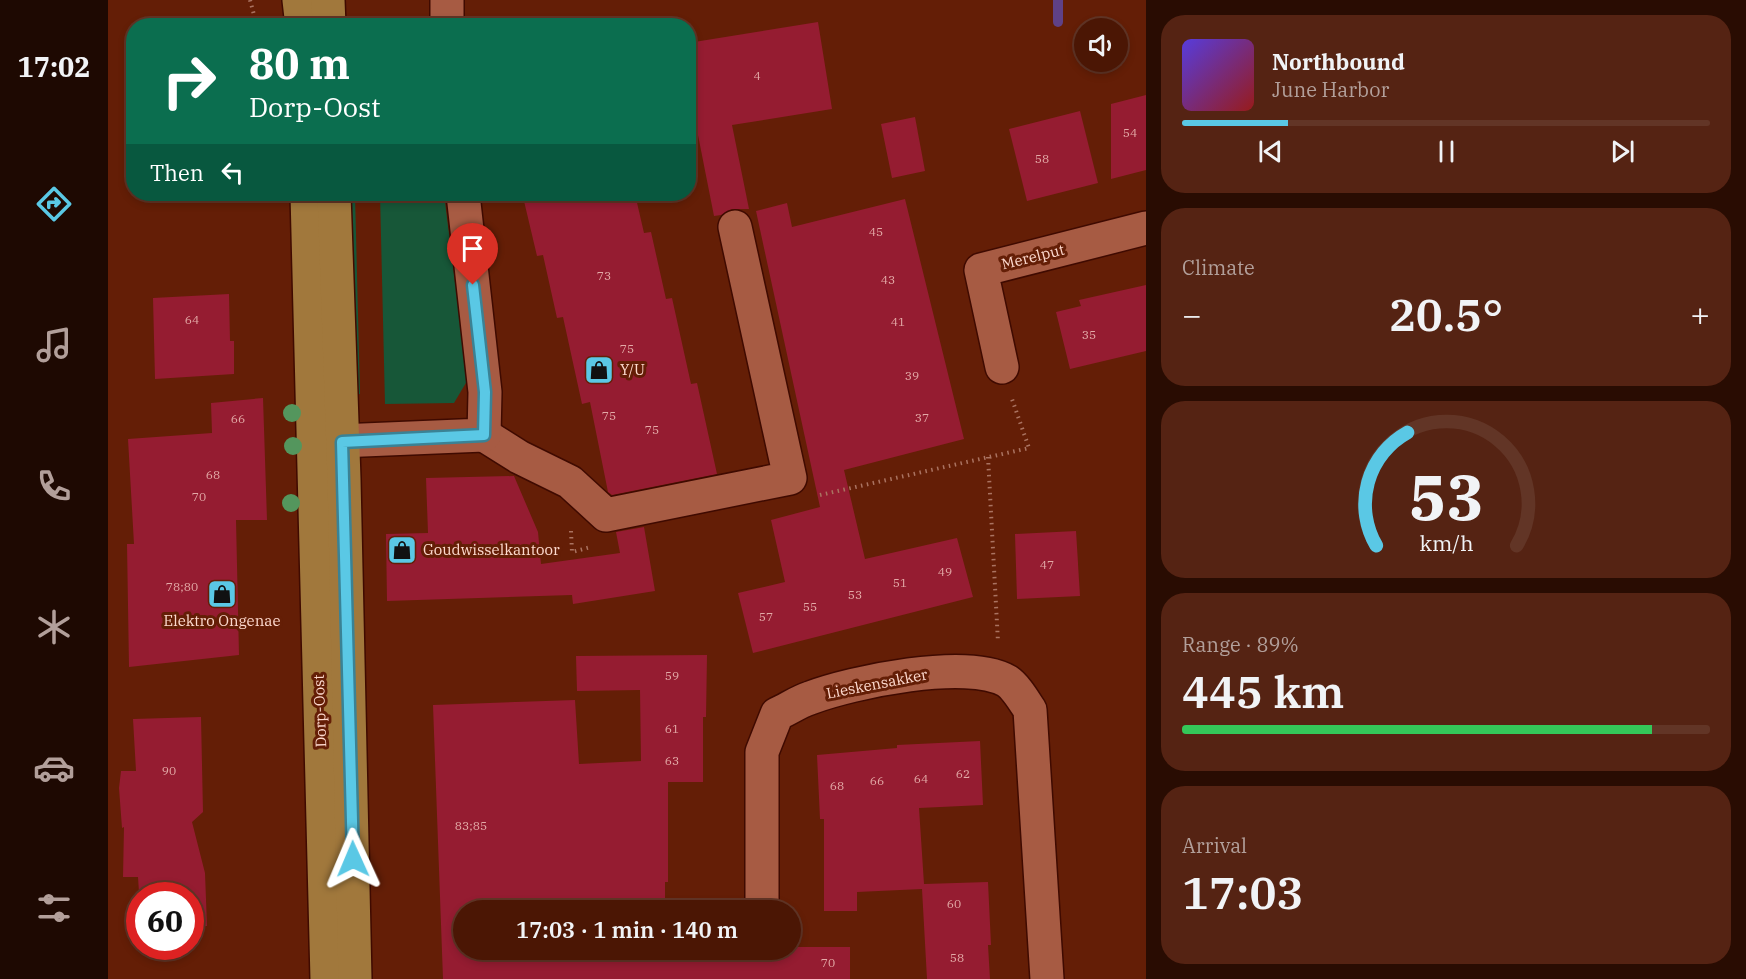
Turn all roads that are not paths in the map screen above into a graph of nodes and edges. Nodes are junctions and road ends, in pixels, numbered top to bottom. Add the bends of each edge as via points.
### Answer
1 (299, 0) edge
2 (328, 0) edge
3 (447, 0) edge
4 (301, 18) edge
5 (329, 18) edge
6 (447, 18) edge
7 (308, 201) edge
8 (334, 201) edge
9 (464, 201) edge
10 (735, 227) dead end
11 (1146, 228) edge
12 (1002, 367) dead end
13 (484, 435) junction
14 (327, 442) junction
15 (762, 900) edge
16 (327, 979) edge
17 (356, 979) edge
18 (1047, 979) edge

1 - 4 main road
2 - 5 main road
3 - 6 street
7 - 14 main road, Dorp-Oost
8 - 14 main road, Dorp-Oost
9 - 13 street via 485,392
10 - 13 street via 790,478 606,515 570,482
11 - 12 street, Merelput via 981,270
13 - 14 street
14 - 16 main road, Dorp-Oost
14 - 17 main road, Dorp-Oost
15 - 18 street, Lieskensakker via 762,752 777,714 809,698 918,673 977,673 996,677 1010,682 1030,710

